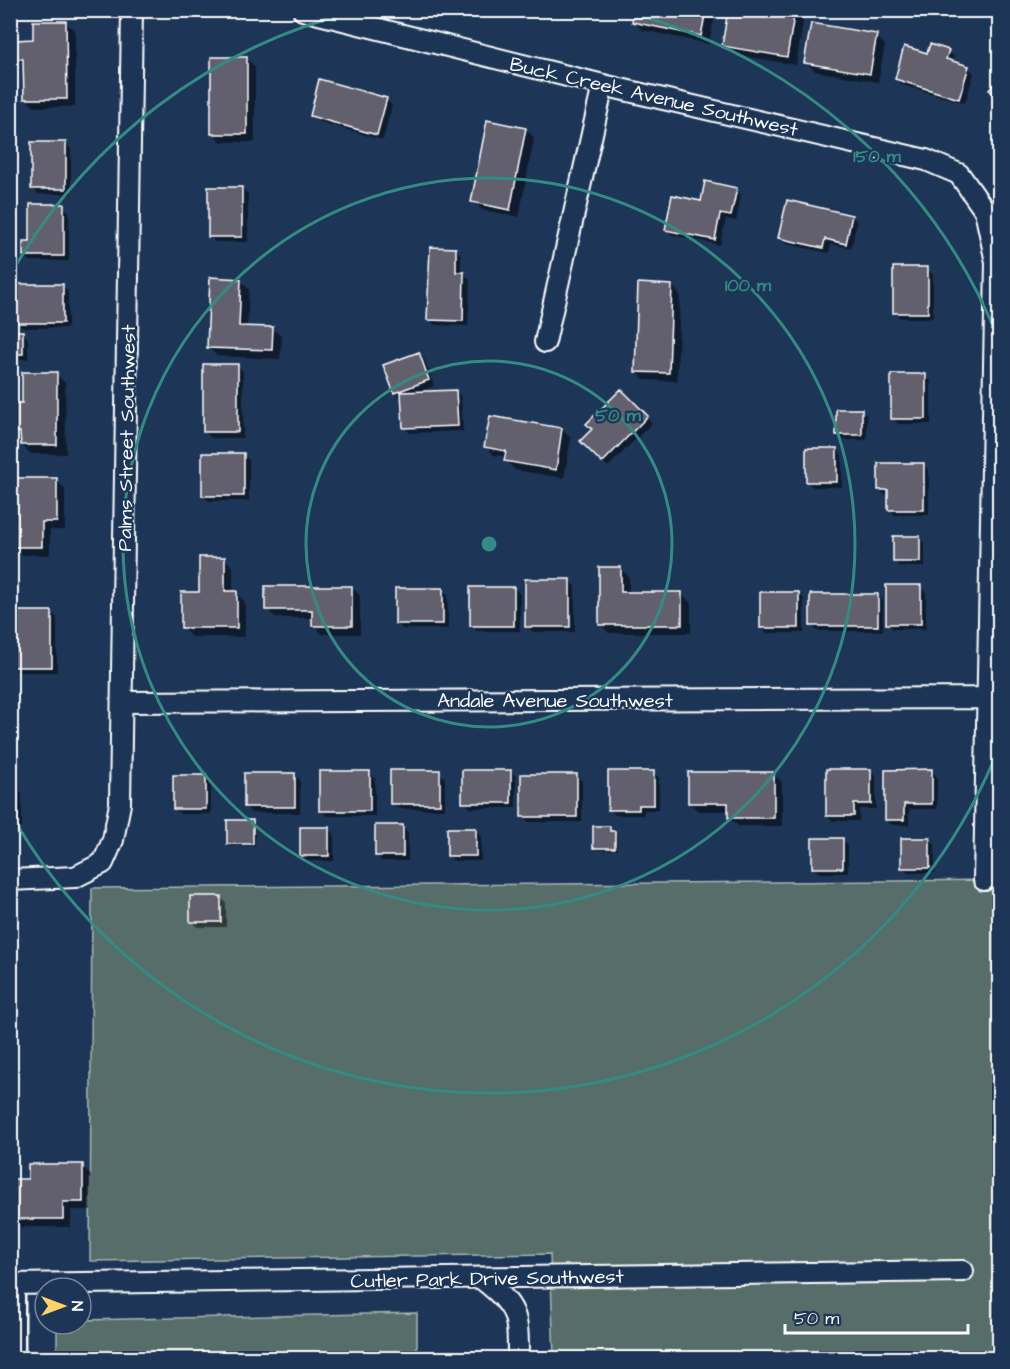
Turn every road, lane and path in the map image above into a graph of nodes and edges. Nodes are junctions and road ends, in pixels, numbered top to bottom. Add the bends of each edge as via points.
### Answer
1 (132, 10) edge
2 (303, 10) edge
3 (603, 85) junction
4 (545, 342) dead end
5 (987, 698) junction
6 (123, 702) junction
7 (10, 880) edge
8 (984, 880) dead end
9 (963, 1271) dead end
10 (482, 1279) junction
11 (15, 1284) edge
12 (15, 1319) edge
13 (19, 1359) edge
14 (518, 1359) edge

1 - 6 street, Palms Street Southwest
2 - 3 street, Buck Creek Avenue Southwest
3 - 4 street
3 - 5 street, Buck Creek Avenue Southwest via 926,160 958,174 985,211 996,262
5 - 6 street, Andale Avenue Southwest
5 - 8 street
6 - 7 street, Palms Street Southwest via 120,804 113,840 103,863 75,877
9 - 10 street, Cutler Park Drive Southwest
10 - 11 street, Cutler Park Drive Southwest
10 - 14 street via 504,1296 513,1310 518,1324
11 - 12 lane
12 - 13 lane

